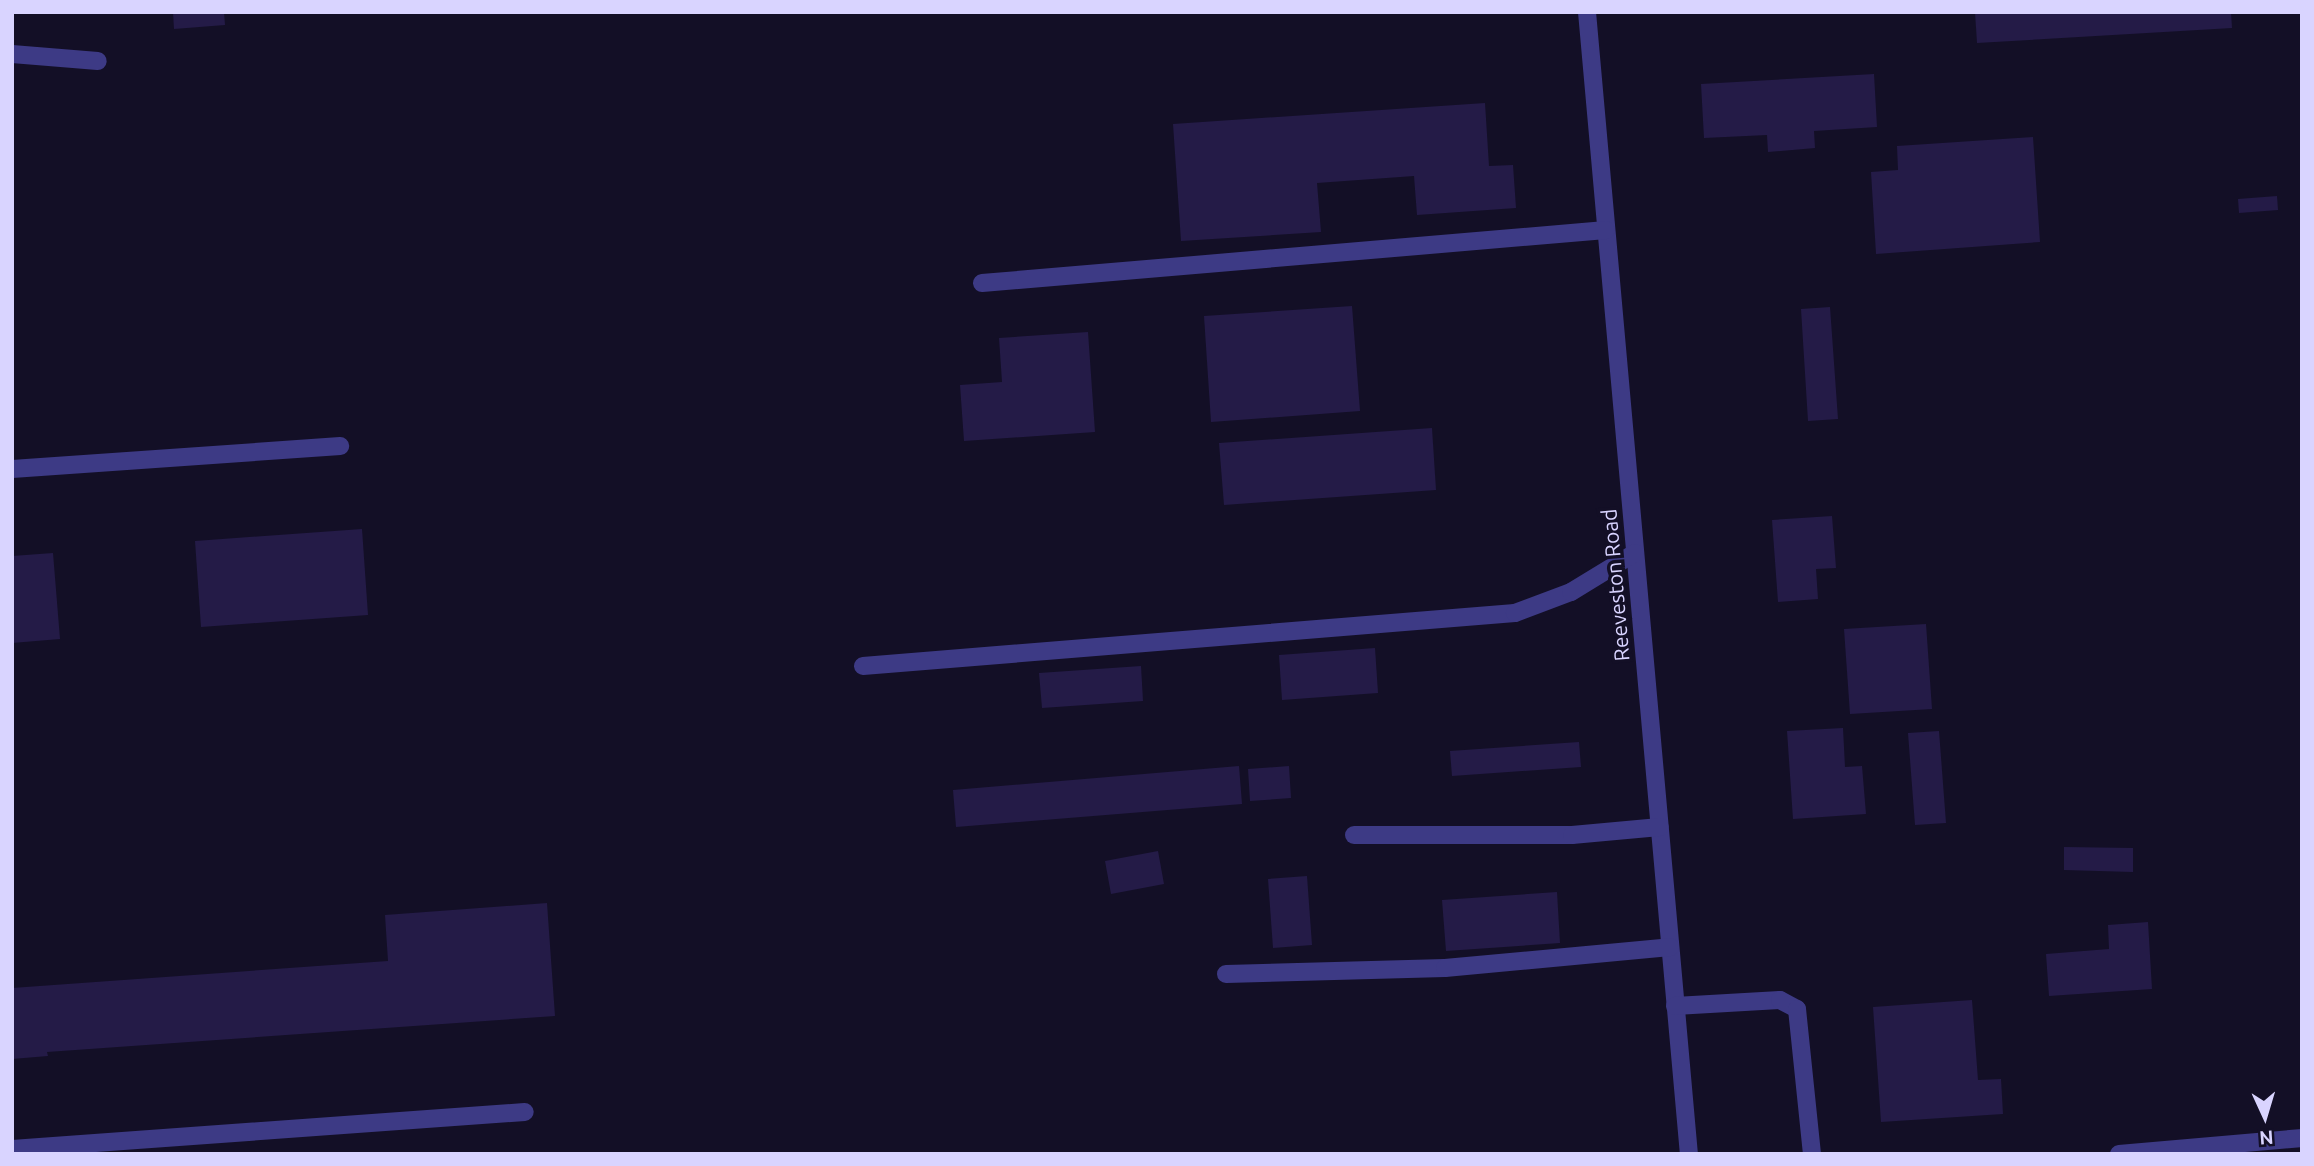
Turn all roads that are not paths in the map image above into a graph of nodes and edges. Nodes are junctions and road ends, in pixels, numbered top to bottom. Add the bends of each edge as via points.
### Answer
1 (1587, 12) edge
2 (12, 54) edge
3 (98, 61) dead end
4 (1606, 230) junction
5 (982, 283) dead end
6 (340, 446) dead end
7 (12, 469) edge
8 (1635, 553) junction
9 (863, 666) dead end
10 (1660, 827) junction
11 (1354, 835) dead end
12 (1670, 947) junction
13 (1226, 974) dead end
14 (1675, 1006) junction
15 (526, 1112) dead end
16 (2302, 1138) edge
17 (12, 1149) edge
18 (1689, 1154) edge
19 (1812, 1154) edge
20 (2119, 1154) edge

1 - 4 street, Reeveston Road
2 - 3 street
4 - 5 street
4 - 8 street, Reeveston Road
6 - 7 street
8 - 9 street via 1571,592 1515,613
8 - 10 street, Reeveston Road
10 - 11 street via 1558,836
10 - 12 street, Reeveston Road
12 - 13 street via 1445,968
12 - 14 street, Reeveston Road
14 - 18 street, Reeveston Road
14 - 19 street via 1780,1000 1797,1009
15 - 17 street
16 - 20 street

